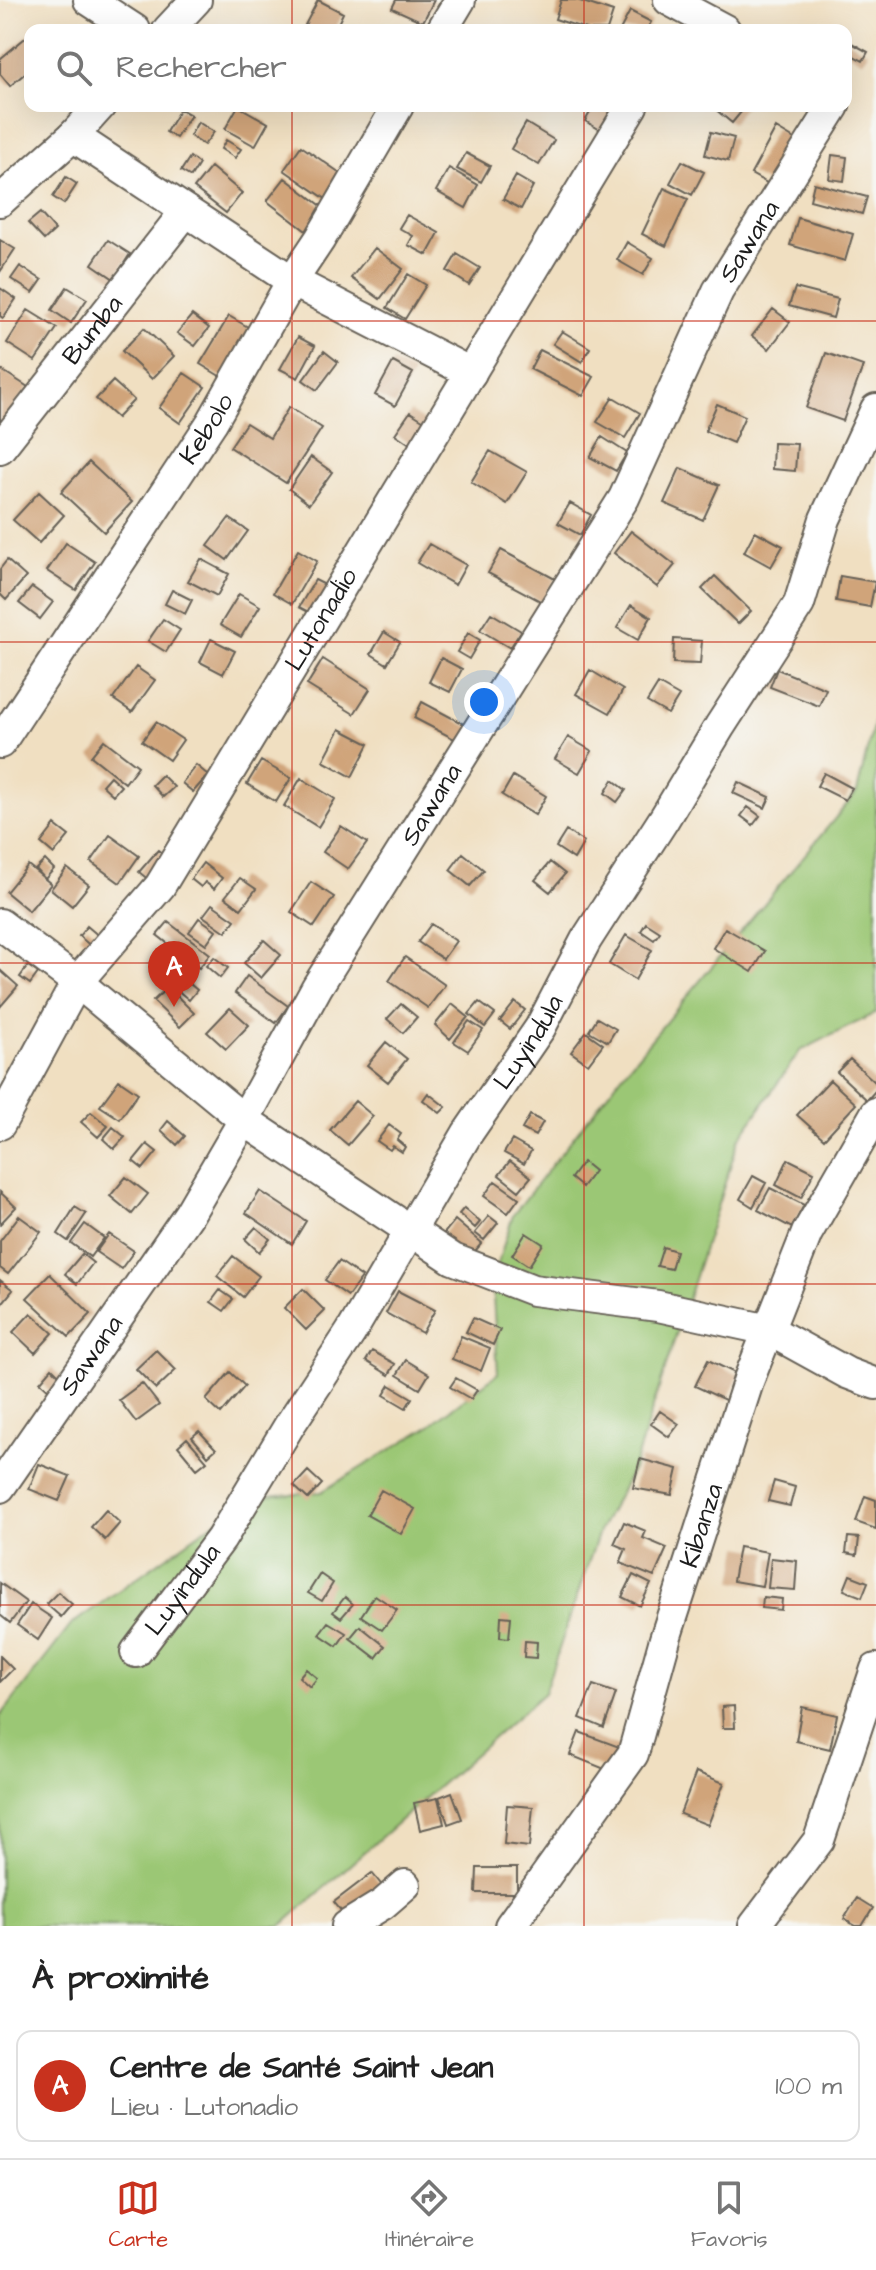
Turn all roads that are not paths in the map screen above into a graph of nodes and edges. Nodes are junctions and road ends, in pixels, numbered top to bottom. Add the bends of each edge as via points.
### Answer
1 (89, 0) edge
2 (196, 0) edge
3 (460, 0) edge
4 (683, 10) edge
5 (126, 24) edge
6 (174, 24) edge
7 (446, 24) edge
8 (712, 24) edge
9 (95, 112) edge
10 (394, 112) edge
11 (628, 112) edge
12 (830, 112) edge
13 (73, 136) junction
14 (0, 201) edge
15 (186, 211) junction
16 (292, 281) junction
17 (471, 373) junction
18 (876, 409) edge
19 (0, 448) edge
20 (0, 743) edge
21 (0, 924) edge
22 (77, 982) junction
23 (876, 1113) edge
24 (244, 1120) junction
25 (0, 1124) edge
26 (411, 1231) junction
27 (769, 1330) junction
28 (876, 1384) edge
29 (0, 1487) edge
30 (136, 1652) dead end
31 (876, 1669) edge
32 (405, 1885) dead end
33 (347, 1926) edge
34 (510, 1926) edge
35 (754, 1926) edge

1 - 5 street
2 - 6 street
3 - 7 street
4 - 8 street
9 - 13 street
10 - 16 street, Kebolo
11 - 17 street, Lutonadio
12 - 24 street, Sawana via 718,291 624,498 317,987
13 - 14 street
13 - 15 street
15 - 16 street
15 - 19 street, Bumba
16 - 17 street
16 - 20 street, Kebolo via 212,422
17 - 22 street, Lutonadio via 160,886
18 - 26 street, Luyindula via 825,519 799,604 586,940 540,1028 467,1134
21 - 22 street
22 - 24 street
22 - 25 street, Lutonadio
23 - 27 street, Kibanza via 807,1233
24 - 26 street
24 - 29 street, Sawana via 189,1214
26 - 27 street via 453,1259 533,1290 658,1306
26 - 30 street, Luyindula via 221,1539
27 - 28 street
27 - 34 street, Kibanza via 670,1625 633,1754
31 - 35 street via 819,1840
32 - 33 street

